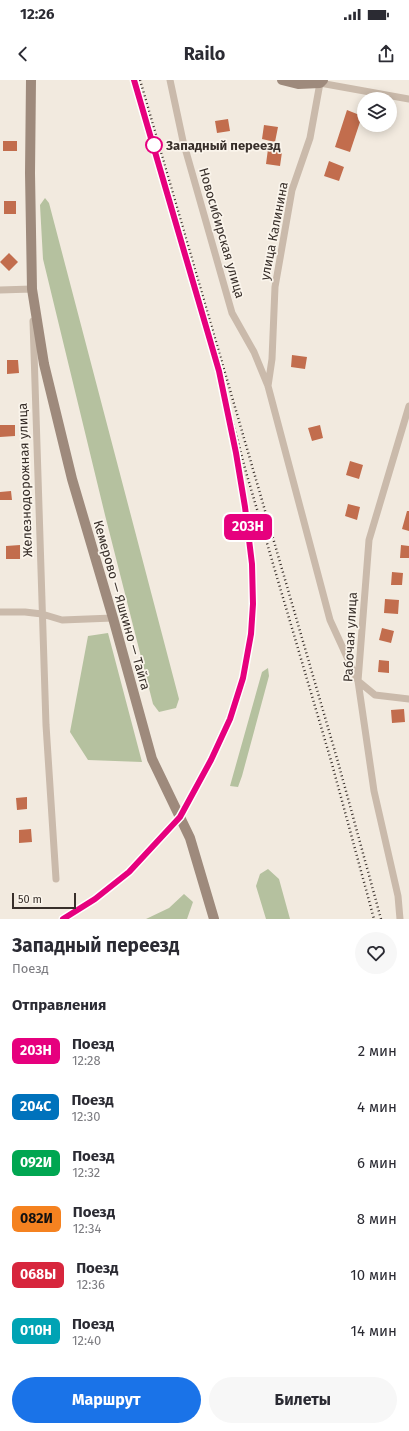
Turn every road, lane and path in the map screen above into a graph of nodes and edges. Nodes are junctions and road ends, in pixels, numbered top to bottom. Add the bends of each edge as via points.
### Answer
1 (31, 80) edge
2 (170, 80) edge
3 (282, 80) edge
4 (321, 82) edge
5 (409, 99) edge
6 (0, 290) edge
7 (32, 290) junction
8 (268, 386) junction
9 (409, 406) edge
10 (0, 612) edge
11 (42, 614) junction
12 (113, 618) junction
13 (358, 681) junction
14 (409, 699) edge
15 (56, 879) dead end
16 (214, 919) edge
17 (400, 919) edge

1 - 7 main road, Железнодорожная улица
2 - 8 street, Новосибирская улица via 183,141 232,313 254,352
3 - 4 main road via 298,84
4 - 5 street
4 - 8 street, улица Калинина via 310,138 292,190 275,288 272,359
6 - 7 street
7 - 11 street, Железнодорожная улица
7 - 12 main road, Кемерово — Яшкино — Тайга via 44,364 70,471
8 - 13 street, Новосибирская улица via 330,620
9 - 13 street, Рабочая улица via 369,540
10 - 11 street
11 - 12 street via 62,620
11 - 15 street, Железнодорожная улица
12 - 16 main road, Кемерово — Яшкино — Тайга via 152,759 190,838
13 - 14 street via 375,695
13 - 17 street, Рабочая улица via 374,791 398,896

